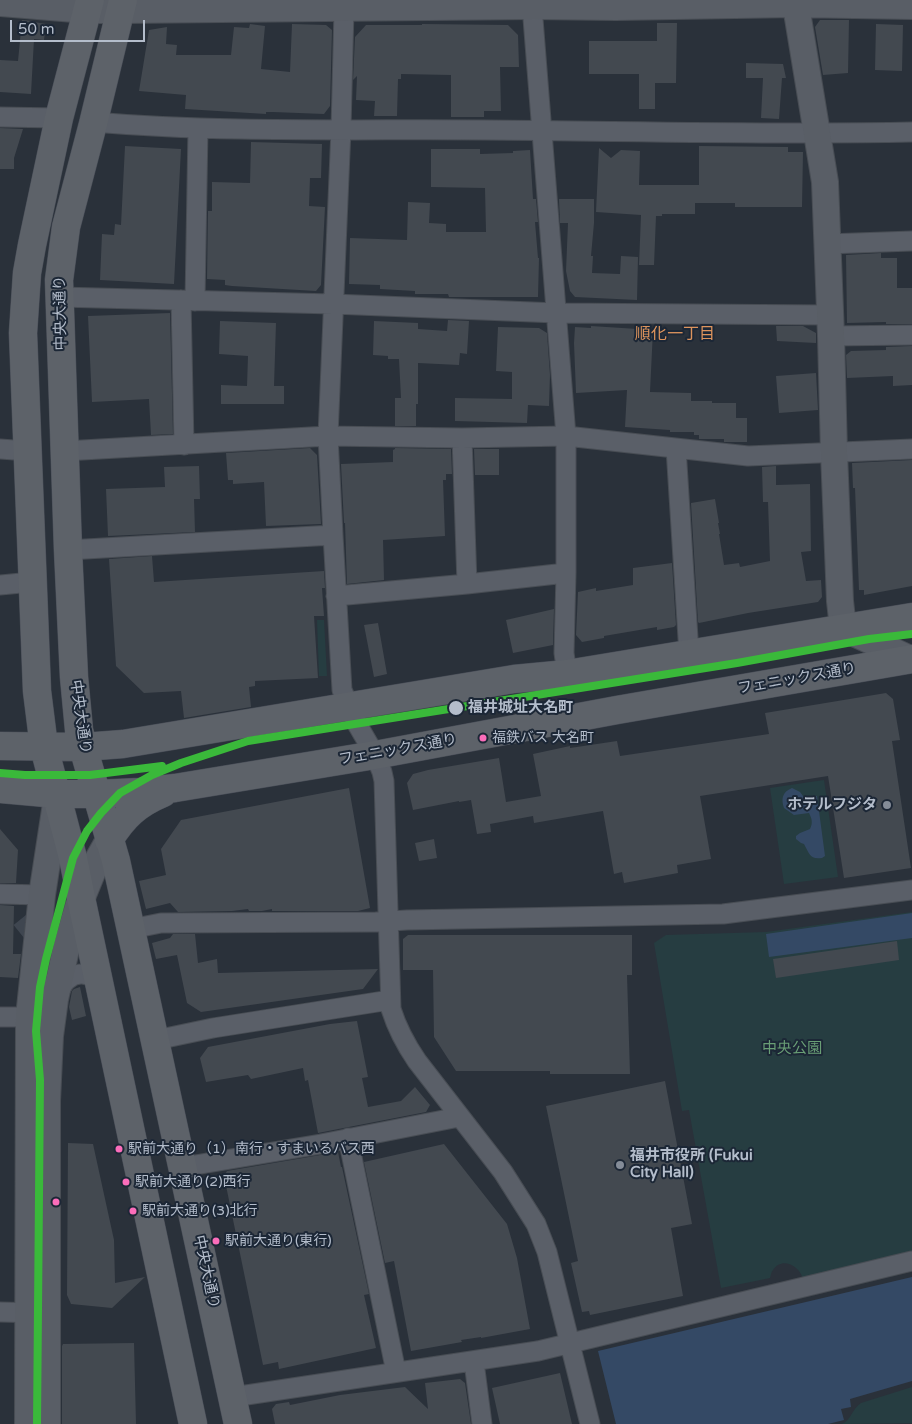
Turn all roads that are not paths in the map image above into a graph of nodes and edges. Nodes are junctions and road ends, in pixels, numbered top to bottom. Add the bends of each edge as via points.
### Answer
1 (0, 2) edge
2 (795, 2) edge
3 (344, 4) edge
4 (473, 4) edge
5 (616, 4) edge
6 (89, 5) edge
7 (122, 5) edge
8 (214, 5) edge
9 (532, 6) junction
10 (912, 6) edge
11 (0, 117) edge
12 (59, 118) junction
13 (93, 122) junction
14 (198, 128) junction
15 (341, 129) junction
16 (541, 130) junction
17 (912, 132) edge
18 (818, 134) junction
19 (912, 241) edge
20 (827, 244) junction
21 (60, 297) junction
22 (188, 300) junction
23 (333, 304) junction
24 (557, 313) junction
25 (830, 326) junction
26 (912, 335) edge
27 (328, 436) junction
28 (566, 436) junction
29 (462, 438) junction
30 (184, 445) junction
31 (676, 448) junction
32 (0, 449) edge
33 (912, 449) edge
34 (28, 451) junction
35 (65, 451) junction
36 (834, 453) junction
37 (332, 536) junction
38 (68, 550) junction
39 (566, 572) junction
40 (32, 582) junction
41 (466, 584) junction
42 (0, 585) edge
43 (336, 596) junction
44 (912, 617) edge
45 (843, 628) junction
46 (689, 654) junction
47 (911, 663) edge
48 (567, 674) junction
49 (349, 707) junction
50 (0, 746) edge
51 (44, 747) junction
52 (83, 748) junction
53 (375, 755) junction
54 (175, 788) junction
55 (0, 789) edge
56 (57, 794) junction
57 (96, 794) junction
58 (110, 840) junction
59 (912, 890) edge
60 (0, 894) edge
61 (42, 895) junction
62 (81, 898) junction
63 (388, 921) junction
64 (132, 928) junction
65 (102, 994) junction
66 (55, 999) junction
67 (390, 1000) junction
68 (0, 1017) edge
69 (29, 1017) junction
70 (156, 1040) junction
71 (459, 1117) junction
72 (348, 1138) junction
73 (183, 1167) junction
74 (912, 1261) edge
75 (0, 1312) edge
76 (38, 1313) junction
77 (570, 1343) junction
78 (474, 1362) junction
79 (396, 1372) junction
80 (233, 1397) junction
81 (28, 1424) edge
82 (47, 1424) edge
83 (193, 1424) edge
84 (238, 1424) edge
85 (482, 1424) edge
86 (590, 1424) edge

1 - 6 street
2 - 5 street
2 - 10 street
2 - 18 street
3 - 4 street
3 - 8 street
3 - 15 street
4 - 9 street
5 - 9 street
6 - 7 street
6 - 12 main road
7 - 8 street
7 - 13 main road, 中央大通り
9 - 16 street
11 - 12 street
12 - 34 main road via 27,273 23,333
13 - 14 street
13 - 21 main road, 中央大通り via 66,227
14 - 15 street
14 - 22 street
15 - 16 street
15 - 23 street
16 - 18 street
16 - 24 street
17 - 18 street
18 - 20 street via 825,182
19 - 20 street
20 - 25 street
21 - 22 street
21 - 35 main road, 中央大通り
22 - 23 street
22 - 30 street
23 - 24 street
23 - 27 street
24 - 25 street
24 - 28 street
25 - 26 street
25 - 36 street
27 - 29 street
27 - 30 street
27 - 37 street
28 - 29 street
28 - 31 street
28 - 39 street
29 - 41 street
30 - 35 street
31 - 36 street via 748,456
31 - 46 street
32 - 34 street
33 - 36 street
34 - 40 main road
35 - 38 main road, 中央大通り
36 - 45 street
37 - 38 street
37 - 43 street
38 - 52 main road, 中央大通り via 75,688
39 - 41 street
39 - 48 street via 564,653
40 - 42 street
40 - 51 main road via 37,691
41 - 43 street
43 - 49 street via 342,690
44 - 45 main road
45 - 46 main road
45 - 47 street
46 - 48 main road
47 - 53 main road, フェニックス通り via 617,710
48 - 49 main road via 514,679
49 - 52 main road
49 - 53 street
50 - 51 main road
51 - 52 main road
51 - 56 main road
52 - 57 main road, 中央大通り
53 - 54 main road, フェニックス通り
53 - 63 street via 384,781
54 - 57 main road, フェニックス通り
54 - 58 main road via 136,807
55 - 56 main road, フェニックス通り
56 - 57 main road, フェニックス通り
56 - 61 street
56 - 62 main road
57 - 58 main road, 中央大通り
58 - 62 street
58 - 64 main road, 中央大通り
59 - 63 street via 723,914
60 - 61 street
61 - 69 street
62 - 65 main road
62 - 66 street
63 - 64 street via 161,924
63 - 67 street
64 - 70 main road, 中央大通り
65 - 66 street via 93,977 80,974 66,980
65 - 83 main road
66 - 76 street via 50,1036
67 - 70 street
67 - 71 street via 390,1009 408,1048
68 - 69 street
69 - 76 street
70 - 73 main road, 中央大通り
71 - 72 street
71 - 77 street via 506,1178 536,1224
72 - 73 street
72 - 79 street
73 - 80 main road, 中央大通り
74 - 77 street
75 - 76 street
76 - 81 street
76 - 82 street
77 - 78 street
77 - 86 street
78 - 79 street
78 - 85 street
79 - 80 street
80 - 84 main road, 中央大通り

